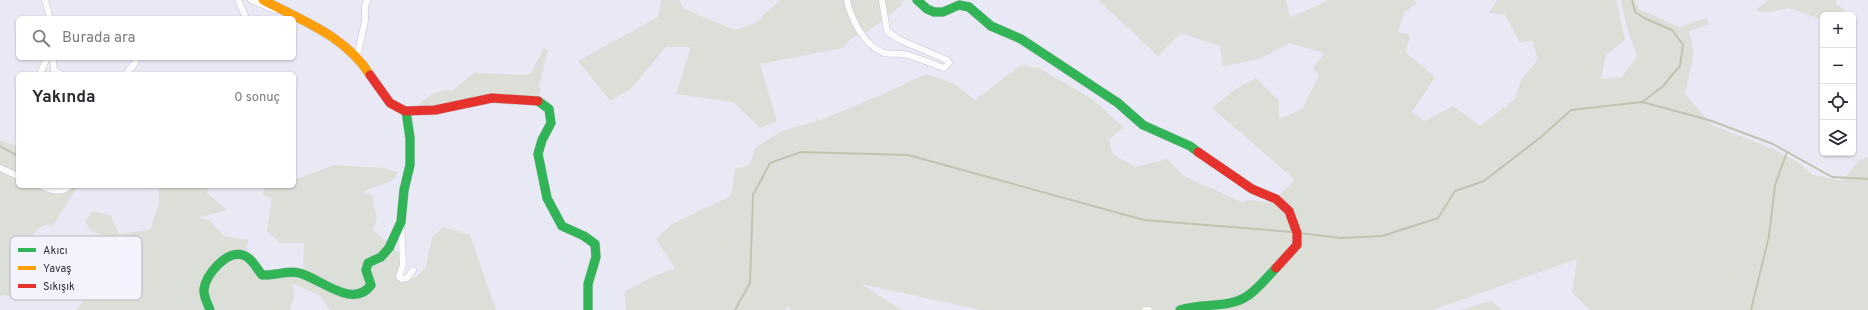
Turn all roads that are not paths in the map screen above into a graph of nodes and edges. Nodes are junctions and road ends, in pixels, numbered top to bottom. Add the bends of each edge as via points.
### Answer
1 (46, 0) edge
2 (238, 0) edge
3 (251, 0) edge
4 (262, 0) edge
5 (367, 0) edge
6 (847, 0) edge
7 (882, 0) edge
8 (917, 0) edge
9 (282, 11) junction
10 (50, 16) edge
11 (245, 16) edge
12 (293, 16) edge
13 (296, 17) edge
14 (357, 57) junction
15 (47, 60) edge
16 (53, 60) edge
17 (136, 60) edge
18 (41, 72) edge
19 (56, 72) edge
20 (127, 72) edge
21 (406, 111) junction
22 (0, 168) edge
23 (16, 175) edge
24 (47, 188) edge
25 (67, 188) edge
26 (402, 222) junction
27 (413, 270) dead end
28 (210, 310) edge
29 (588, 310) edge
30 (1145, 310) edge
31 (1149, 310) edge
32 (1180, 310) edge

1 - 10 street
2 - 11 street
3 - 9 street
4 - 9 street
5 - 14 street
6 - 7 street via 853,20 861,33 881,52 907,55 944,68 949,63 947,60 898,39 887,31
8 - 32 street via 933,12 946,12 954,6 962,5 971,8 987,24 1021,39 1118,103 1143,125 1190,146 1252,188 1276,199 1288,211 1297,233 1298,245 1244,299 1185,307
9 - 12 street
13 - 14 street via 311,24
14 - 21 street via 388,101 396,108
15 - 18 street
16 - 19 street
17 - 20 street
21 - 26 street via 410,165 404,190
21 - 29 street via 425,111 491,98 539,100 549,109 552,123 542,140 538,154 547,198 562,226 595,244 596,257 588,284
22 - 23 street
24 - 25 street via 55,191
26 - 27 street via 403,265 399,277 407,278
26 - 28 street via 381,258 368,263 366,270 371,286 359,296 349,295 293,272 262,275 252,261 242,255 235,255 218,263 208,278 204,290
30 - 31 street

